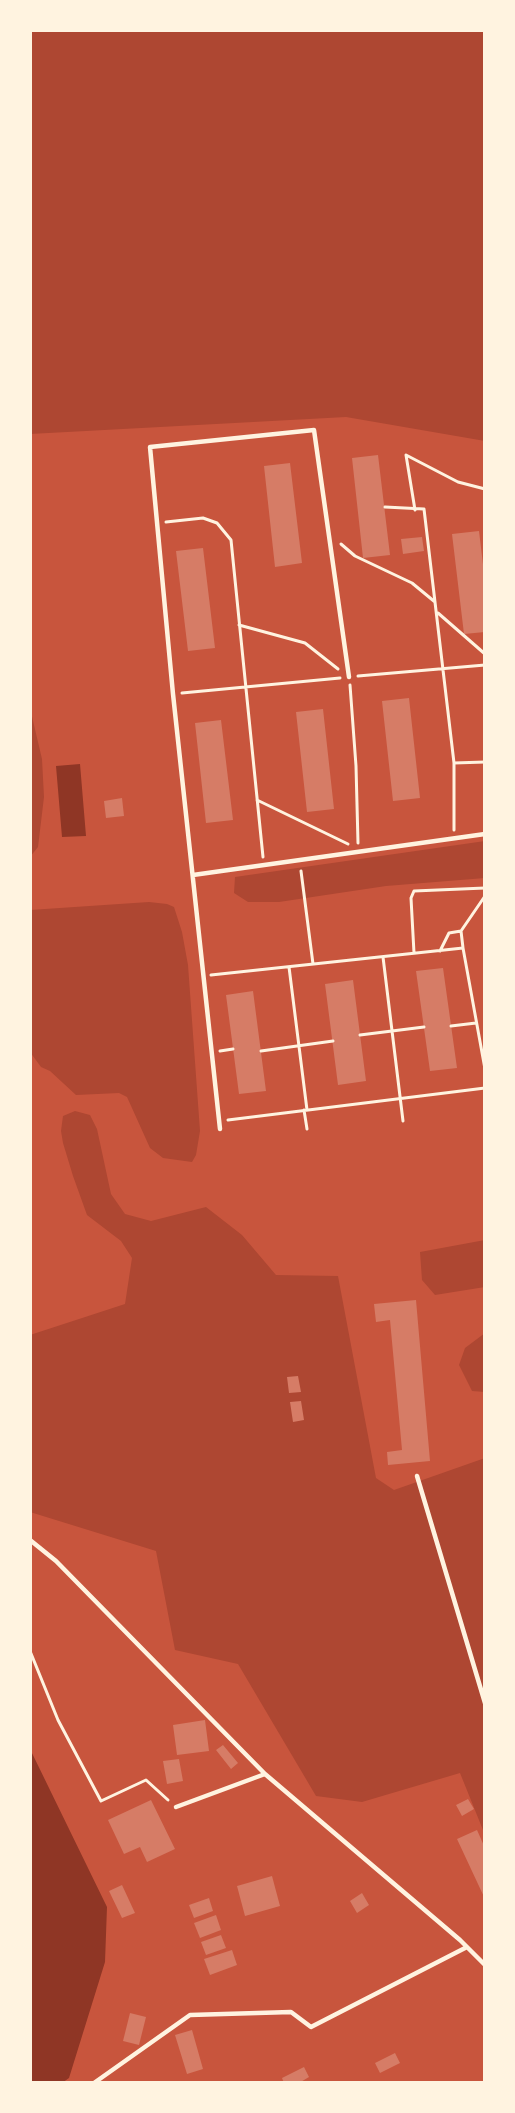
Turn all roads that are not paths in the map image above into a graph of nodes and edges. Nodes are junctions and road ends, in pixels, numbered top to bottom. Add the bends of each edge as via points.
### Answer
1 (349, 677) road end
2 (485, 834) edge
3 (193, 875) junction
4 (220, 1129) dead end
5 (417, 1476) dead end
6 (30, 1540) edge
7 (485, 1703) edge
8 (266, 1774) junction
9 (176, 1807) road end
10 (467, 1947) junction
11 (485, 1965) edge
12 (94, 2083) edge

1 - 3 lane via 314,430 150,447
2 - 3 lane
3 - 4 lane
5 - 7 lane
6 - 8 lane via 56,1561
8 - 9 lane
8 - 10 lane
10 - 11 lane
10 - 12 lane via 311,2027 291,2012 190,2014

